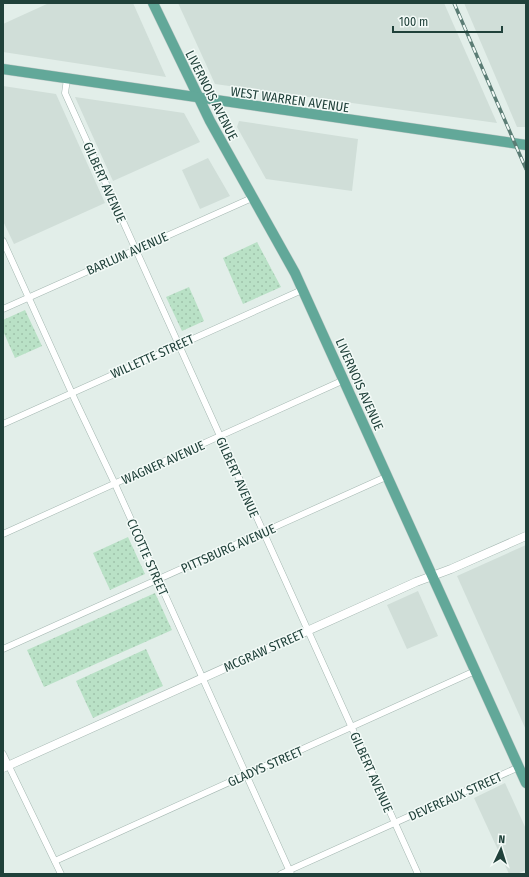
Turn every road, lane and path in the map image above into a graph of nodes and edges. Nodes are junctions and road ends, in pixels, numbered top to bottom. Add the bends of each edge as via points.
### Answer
1 (153, 3) edge
2 (3, 69) edge
3 (67, 79) junction
4 (199, 98) junction
5 (526, 145) edge
6 (252, 198) junction
7 (3, 241) edge
8 (135, 249) junction
9 (302, 290) junction
10 (28, 297) junction
11 (3, 309) edge
12 (178, 344) junction
13 (344, 380) junction
14 (72, 393) junction
15 (3, 424) edge
16 (220, 436) junction
17 (388, 476) junction
18 (115, 484) junction
19 (263, 532) junction
20 (3, 534) edge
21 (526, 536) edge
22 (433, 576) junction
23 (158, 579) junction
24 (307, 631) junction
25 (3, 649) edge
26 (475, 671) junction
27 (202, 678) junction
28 (351, 727) junction
29 (3, 754) edge
30 (6, 767) edge
31 (519, 767) junction
32 (246, 774) junction
33 (526, 783) edge
34 (394, 823) junction
35 (55, 861) junction
36 (291, 872) edge
37 (61, 874) edge
38 (282, 874) edge
39 (418, 874) edge

1 - 4 main road, LIVERNOIS AVENUE
2 - 3 main road, WEST WARREN AVENUE
3 - 4 main road, WEST WARREN AVENUE
3 - 8 street, GILBERT AVENUE via 65,93
4 - 5 main road, WEST WARREN AVENUE
4 - 6 main road, LIVERNOIS AVENUE
6 - 8 street, BARLUM AVENUE
6 - 9 main road, LIVERNOIS AVENUE
7 - 10 street, CICOTTE STREET
8 - 10 street, BARLUM AVENUE
8 - 12 street, GILBERT AVENUE
9 - 12 street, WILLETTE STREET
9 - 13 main road, LIVERNOIS AVENUE
10 - 11 street, BARLUM AVENUE
10 - 14 street, CICOTTE STREET
12 - 14 street, WILLETTE STREET
12 - 16 street, GILBERT AVENUE
13 - 16 street, WAGNER AVENUE
13 - 17 main road, LIVERNOIS AVENUE
14 - 15 street, WILLETTE STREET
14 - 18 street, CICOTTE STREET
16 - 18 street, WAGNER AVENUE
16 - 19 street, GILBERT AVENUE
17 - 19 street, PITTSBURG AVENUE
17 - 22 main road, LIVERNOIS AVENUE
18 - 20 street, WAGNER AVENUE
18 - 23 street, CICOTTE STREET
19 - 23 street, PITTSBURG AVENUE
19 - 24 street, GILBERT AVENUE
21 - 22 street, MCGRAW STREET
22 - 24 street, MCGRAW STREET
22 - 26 main road, LIVERNOIS AVENUE
23 - 25 street, PITTSBURG AVENUE
23 - 27 street, CICOTTE STREET
24 - 27 street, MCGRAW STREET
24 - 28 street, GILBERT AVENUE
26 - 28 street, GLADYS STREET
26 - 31 main road, LIVERNOIS AVENUE
27 - 30 street, MCGRAW STREET
27 - 32 street, CICOTTE STREET
28 - 32 street, GLADYS STREET
28 - 34 street, GILBERT AVENUE
29 - 30 street
30 - 35 street
31 - 33 main road, LIVERNOIS AVENUE
31 - 34 street, DEVEREAUX STREET
32 - 35 street, GLADYS STREET
32 - 36 street, CICOTTE STREET
34 - 36 street, DEVEREAUX STREET
34 - 39 street, GILBERT AVENUE
35 - 37 street
36 - 38 street, DEVEREAUX STREET

